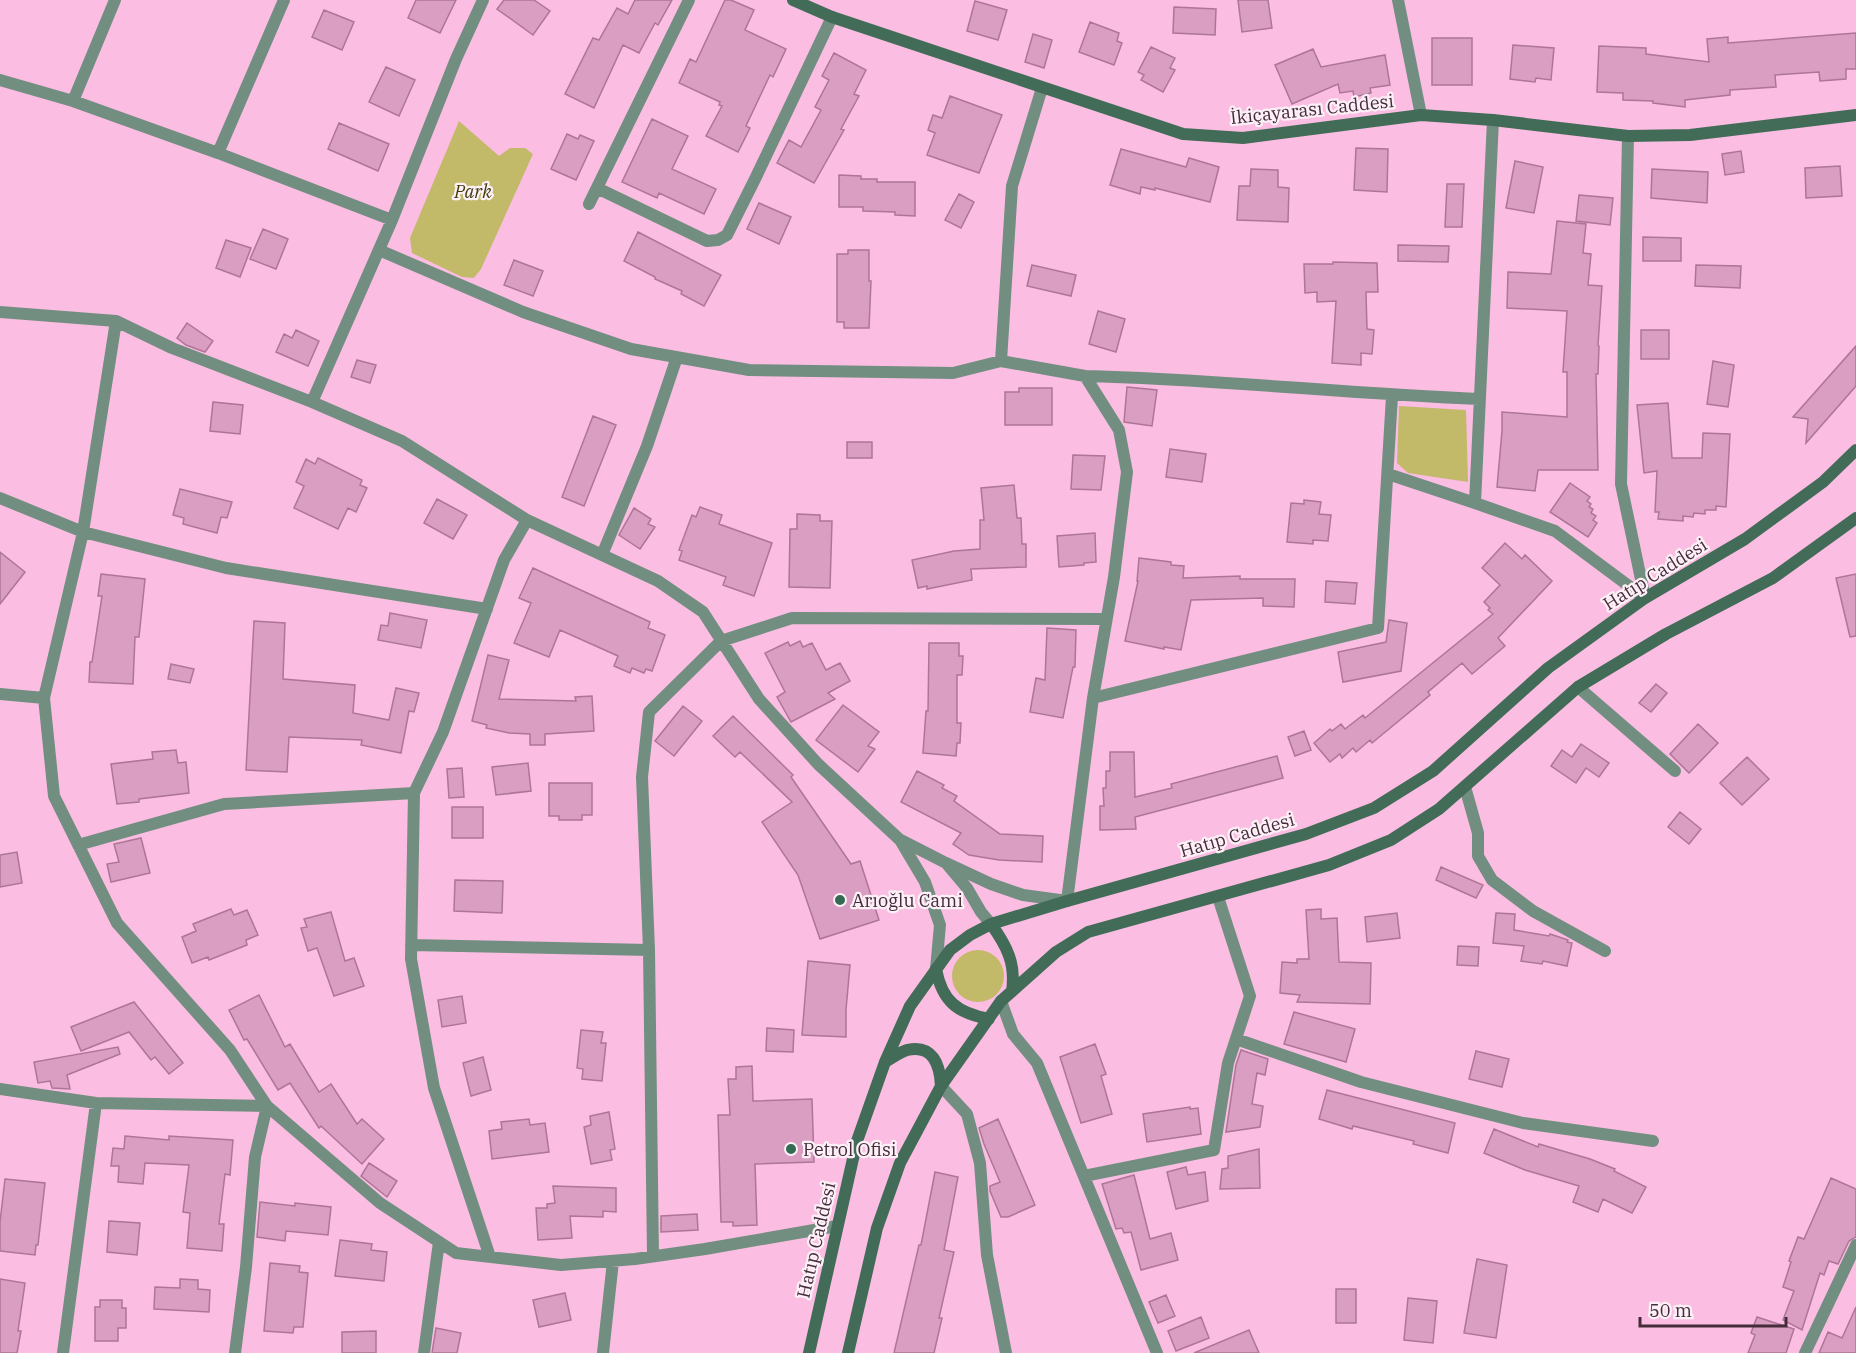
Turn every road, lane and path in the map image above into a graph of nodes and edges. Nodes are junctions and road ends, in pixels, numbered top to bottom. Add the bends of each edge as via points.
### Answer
1 (115, 0) edge
2 (285, 0) edge
3 (483, 0) edge
4 (689, 0) edge
5 (1398, 0) edge
6 (796, 1) edge
7 (832, 17) junction
8 (0, 80) edge
9 (1042, 88) junction
10 (73, 101) junction
11 (1421, 115) junction
12 (1856, 115) edge
13 (1493, 120) junction
14 (1628, 136) junction
15 (218, 153) junction
16 (597, 188) junction
17 (589, 204) dead end
18 (392, 220) junction
19 (379, 250) junction
20 (0, 312) edge
21 (116, 321) junction
22 (677, 357) junction
23 (1001, 361) junction
24 (1085, 376) junction
25 (1392, 396) junction
26 (1479, 399) junction
27 (312, 402) junction
28 (1856, 450) edge
29 (1388, 474) junction
30 (0, 498) edge
31 (1475, 503) junction
32 (527, 520) junction
33 (1855, 520) edge
34 (83, 532) junction
35 (602, 555) junction
36 (1646, 598) junction
37 (487, 609) junction
38 (1106, 619) junction
39 (721, 641) junction
40 (1578, 687) junction
41 (0, 694) edge
42 (44, 698) junction
43 (1093, 698) junction
44 (1675, 771) dead end
45 (1466, 787) junction
46 (414, 793) junction
47 (899, 839) junction
48 (78, 845) junction
49 (946, 863) junction
50 (1218, 897) junction
51 (1067, 900) junction
52 (991, 924) junction
53 (411, 945) junction
54 (649, 951) junction
55 (1605, 951) dead end
56 (936, 969) junction
57 (1012, 991) junction
58 (1001, 1001) junction
59 (989, 1019) junction
60 (1236, 1039) junction
61 (885, 1062) junction
62 (941, 1086) junction
63 (0, 1089) edge
64 (96, 1103) junction
65 (267, 1106) junction
66 (1653, 1141) dead end
67 (1084, 1176) junction
68 (837, 1226) junction
69 (439, 1242) junction
70 (1856, 1245) edge
71 (653, 1256) junction
72 (490, 1257) junction
73 (613, 1261) junction
74 (63, 1353) edge
75 (235, 1353) edge
76 (424, 1353) edge
77 (603, 1353) edge
78 (810, 1353) edge
79 (848, 1353) edge
80 (1006, 1353) edge
81 (1157, 1353) edge
82 (1805, 1353) edge

1 - 10 street
2 - 15 street
3 - 18 street
4 - 16 street
5 - 11 street
6 - 7 main road, İkiçayarası Caddesi
7 - 9 main road, İkiçayarası Caddesi
7 - 16 street via 727,235 708,241
8 - 10 street
9 - 11 main road, İkiçayarası Caddesi via 1193,135 1244,138
9 - 23 street via 1012,186
10 - 15 street
11 - 13 main road, İkiçayarası Caddesi
12 - 14 main road, İkiçayarası Caddesi via 1690,135
13 - 14 main road, İkiçayarası Caddesi
13 - 26 street
14 - 36 street via 1621,484
15 - 18 street
16 - 17 street
18 - 19 street
19 - 22 street via 523,312 631,349
19 - 27 street
20 - 21 street
21 - 27 street via 172,348
21 - 34 street
22 - 23 street via 749,370 953,373
22 - 35 street via 647,446
23 - 24 street
24 - 25 street
24 - 38 street via 1119,430 1127,472
25 - 26 street
25 - 29 street
26 - 31 street
27 - 32 street via 402,441
28 - 36 main road, Hatıp Caddesi via 1823,482 1745,539
29 - 31 street
29 - 43 street via 1378,628
30 - 34 street
31 - 36 street via 1555,531
32 - 35 street
32 - 37 street via 504,560
33 - 40 main road via 1773,578 1666,634
34 - 37 street via 226,568
34 - 42 street
35 - 39 street via 658,581 703,612
36 - 51 main road, Hatıp Caddesi via 1548,668 1433,771 1374,808 1306,834
37 - 46 street via 443,732
38 - 39 street via 792,618
38 - 43 street
39 - 47 street via 759,699 818,764
39 - 54 street via 649,712 642,777
40 - 44 street
40 - 45 main road
41 - 42 street
42 - 48 street via 54,796
43 - 51 street
45 - 50 main road via 1391,840 1329,865
45 - 55 street via 1478,833 1478,856 1492,880 1533,911
46 - 48 street via 224,804
46 - 53 street
47 - 49 street
47 - 56 street via 925,882 940,925
48 - 65 street via 117,923 230,1050
49 - 51 street via 1023,895
49 - 52 street
50 - 57 main road via 1088,932 1056,952
50 - 60 street via 1250,996
51 - 52 main road, Hatıp Caddesi
52 - 56 main road, Hatıp Caddesi via 950,950
52 - 57 main road via 1014,969
53 - 54 street
53 - 72 street via 434,1088
54 - 71 street
56 - 59 main road via 945,996 954,1006
56 - 61 main road, Hatıp Caddesi via 910,1006
57 - 58 main road
58 - 59 main road
58 - 67 street via 1013,1034 1037,1063
59 - 62 main road
60 - 66 street via 1361,1082 1523,1123
60 - 67 street via 1228,1063 1214,1150
61 - 62 main road via 907,1050 924,1050 936,1059
61 - 68 main road, Hatıp Caddesi via 857,1141
62 - 79 main road via 900,1163 881,1218
62 - 80 street via 967,1114 980,1163 987,1255
63 - 64 street
64 - 65 street
64 - 74 street
65 - 69 street via 380,1203
65 - 75 street via 255,1157
67 - 81 street
68 - 71 street
68 - 78 main road, Hatıp Caddesi
69 - 72 street via 456,1253
69 - 76 street
70 - 82 street
71 - 73 street
72 - 73 street via 561,1265
73 - 77 street

